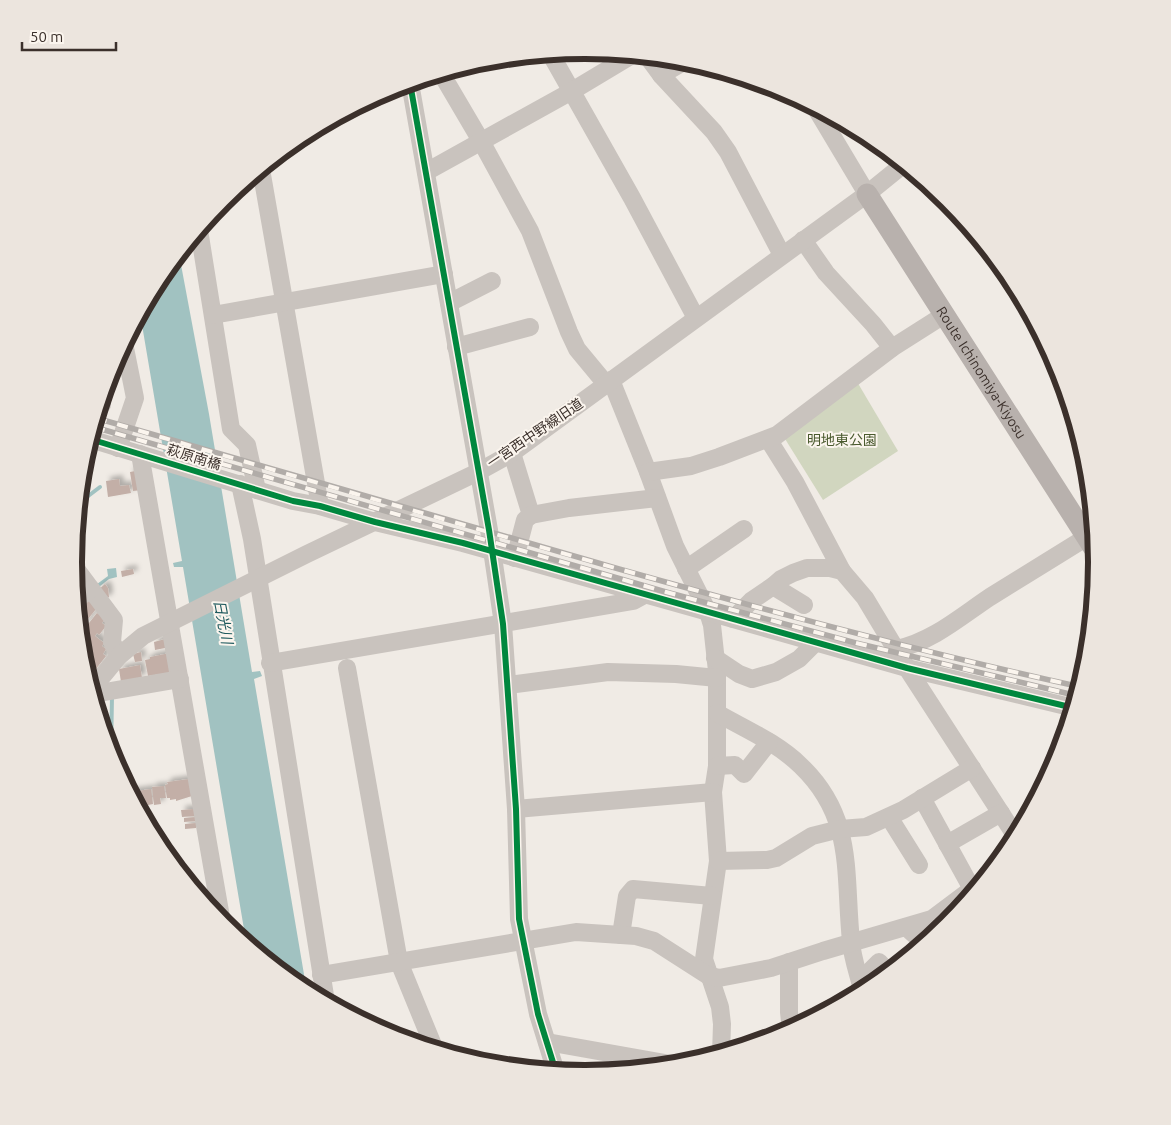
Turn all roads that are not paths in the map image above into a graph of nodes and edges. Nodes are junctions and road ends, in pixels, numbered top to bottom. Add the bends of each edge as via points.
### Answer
1 (554, 60) edge
2 (623, 60) edge
3 (652, 63) edge
4 (675, 67) edge
5 (661, 75) junction
6 (445, 79) edge
7 (411, 90) edge
8 (572, 91) junction
9 (821, 118) edge
10 (481, 141) junction
11 (899, 168) edge
12 (426, 172) junction
13 (262, 176) edge
14 (866, 194) junction
15 (200, 238) edge
16 (804, 240) junction
17 (782, 255) junction
18 (444, 274) junction
19 (492, 281) dead end
20 (284, 303) junction
21 (449, 303) junction
22 (213, 315) junction
23 (944, 315) junction
24 (696, 318) junction
25 (530, 327) dead end
26 (456, 346) junction
27 (892, 348) junction
28 (126, 356) edge
29 (608, 382) junction
30 (768, 438) junction
31 (97, 441) edge
32 (118, 448) junction
33 (512, 453) junction
34 (140, 454) junction
35 (478, 472) junction
36 (648, 472) junction
37 (240, 484) junction
38 (257, 490) junction
39 (657, 498) junction
40 (320, 506) junction
41 (530, 515) junction
42 (375, 522) junction
43 (744, 529) dead end
44 (1088, 533) edge
45 (1088, 543) edge
46 (492, 552) junction
47 (515, 558) junction
48 (686, 569) junction
49 (842, 572) junction
50 (82, 578) edge
51 (258, 579) junction
52 (773, 586) junction
53 (91, 589) junction
54 (83, 595) edge
55 (644, 595) junction
56 (804, 605) dead end
57 (708, 612) junction
58 (733, 620) junction
59 (170, 622) junction
60 (504, 624) junction
61 (816, 642) junction
62 (896, 648) junction
63 (119, 656) junction
64 (715, 658) junction
65 (270, 663) junction
66 (347, 668) dead end
67 (907, 668) junction
68 (717, 678) junction
69 (180, 679) junction
70 (508, 684) junction
71 (98, 688) edge
72 (99, 693) edge
73 (1068, 707) edge
74 (718, 713) junction
75 (769, 742) junction
76 (717, 766) junction
77 (972, 768) junction
78 (713, 792) junction
79 (922, 798) junction
80 (516, 809) junction
81 (1000, 813) junction
82 (889, 817) junction
83 (840, 829) junction
84 (1011, 831) edge
85 (948, 844) junction
86 (718, 861) junction
87 (919, 864) dead end
88 (974, 883) edge
89 (712, 896) junction
90 (962, 897) edge
91 (220, 909) edge
92 (906, 927) junction
93 (621, 935) junction
94 (920, 939) edge
95 (524, 941) junction
96 (851, 943) junction
97 (399, 962) junction
98 (789, 962) junction
99 (884, 968) edge
100 (707, 974) junction
101 (321, 975) junction
102 (866, 981) edge
103 (860, 984) edge
104 (324, 993) edge
105 (790, 1022) edge
106 (432, 1042) edge
107 (547, 1042) junction
108 (721, 1047) edge
109 (656, 1061) edge
110 (554, 1065) edge

1 - 8 street
2 - 8 street
3 - 5 street
4 - 5 street
5 - 17 street via 714,132 728,152
6 - 10 street
7 - 12 street
8 - 10 street
8 - 24 street
9 - 14 street
10 - 12 street
10 - 29 street via 530,231 577,349
11 - 14 street, 一宮西中野線旧道
12 - 18 street
13 - 20 street
14 - 16 street, 一宮西中野線旧道
14 - 23 main road, Route Ichinomiya-Kiyosu
15 - 22 street
16 - 17 street, 一宮西中野線旧道
16 - 27 street via 826,273
17 - 24 street, 一宮西中野線旧道
18 - 20 street
18 - 21 street
19 - 21 street
20 - 22 street
20 - 40 street
21 - 26 street
22 - 38 street via 231,429 247,445
23 - 27 street
23 - 44 main road, Route Ichinomiya-Kiyosu
24 - 29 street, 一宮西中野線旧道
25 - 26 street
26 - 35 street
27 - 30 street
28 - 32 street via 134,398
29 - 33 street, 一宮西中野線旧道
29 - 36 street
30 - 36 street via 691,466
30 - 49 street
31 - 32 street, 萩原南橋
32 - 34 street, 萩原南橋
33 - 35 street, 一宮西中野線旧道
33 - 41 street
34 - 37 street, 萩原南橋
34 - 59 street
35 - 42 street, 一宮西中野線旧道
35 - 46 street
36 - 39 street
37 - 38 street, 萩原南橋
37 - 51 street
38 - 40 street, 萩原南橋
39 - 41 street
39 - 48 street
40 - 42 street, 萩原南橋
41 - 47 street via 525,520
42 - 46 street, 萩原南橋
42 - 51 street, 一宮西中野線旧道
43 - 48 street
45 - 62 street via 989,598 937,634
46 - 47 street, 萩原南橋
46 - 60 street
47 - 55 street, 萩原南橋
48 - 57 street
49 - 52 street via 830,568 807,568
49 - 62 street via 865,598
50 - 53 street
51 - 59 street, 一宮西中野線旧道
51 - 65 street
52 - 56 street
52 - 58 street via 751,601
53 - 54 street
53 - 63 street via 114,620 112,642
55 - 57 street, 萩原南橋
55 - 60 street via 633,601
57 - 58 street, 萩原南橋
57 - 64 street
58 - 61 street, 萩原南橋
59 - 63 street, 一宮西中野線旧道 via 143,636
59 - 69 street
60 - 65 street
60 - 70 street
61 - 64 street via 799,659 776,672 752,679
61 - 67 street, 萩原南橋
62 - 67 street
63 - 71 street, 一宮西中野線旧道
64 - 68 street
65 - 101 street
66 - 97 street
67 - 73 street, 萩原南橋
67 - 77 street
68 - 70 street via 608,672
68 - 74 street
69 - 72 street
69 - 91 street
70 - 80 street
74 - 75 street
74 - 76 street
75 - 76 street via 744,774 735,765
75 - 83 street via 800,765 819,786
76 - 78 street
77 - 79 street
77 - 81 street
78 - 80 street
78 - 86 street
79 - 82 street
79 - 85 street
80 - 95 street via 519,919
81 - 84 street
81 - 85 street
82 - 83 street via 866,827
82 - 87 street
83 - 86 street via 812,836 776,858
83 - 96 street via 845,848
85 - 88 street
86 - 89 street
89 - 93 street via 633,889 627,896
89 - 100 street via 704,959
90 - 92 street via 932,919
92 - 94 street
92 - 96 street
93 - 95 street via 576,932
93 - 100 street via 654,941
95 - 97 street
95 - 107 street via 538,1014
96 - 98 street
96 - 103 street
97 - 101 street
97 - 106 street
98 - 100 street via 727,977
98 - 105 street
99 - 102 street via 879,962
100 - 108 street via 720,1007
101 - 104 street
107 - 109 street
107 - 110 street

